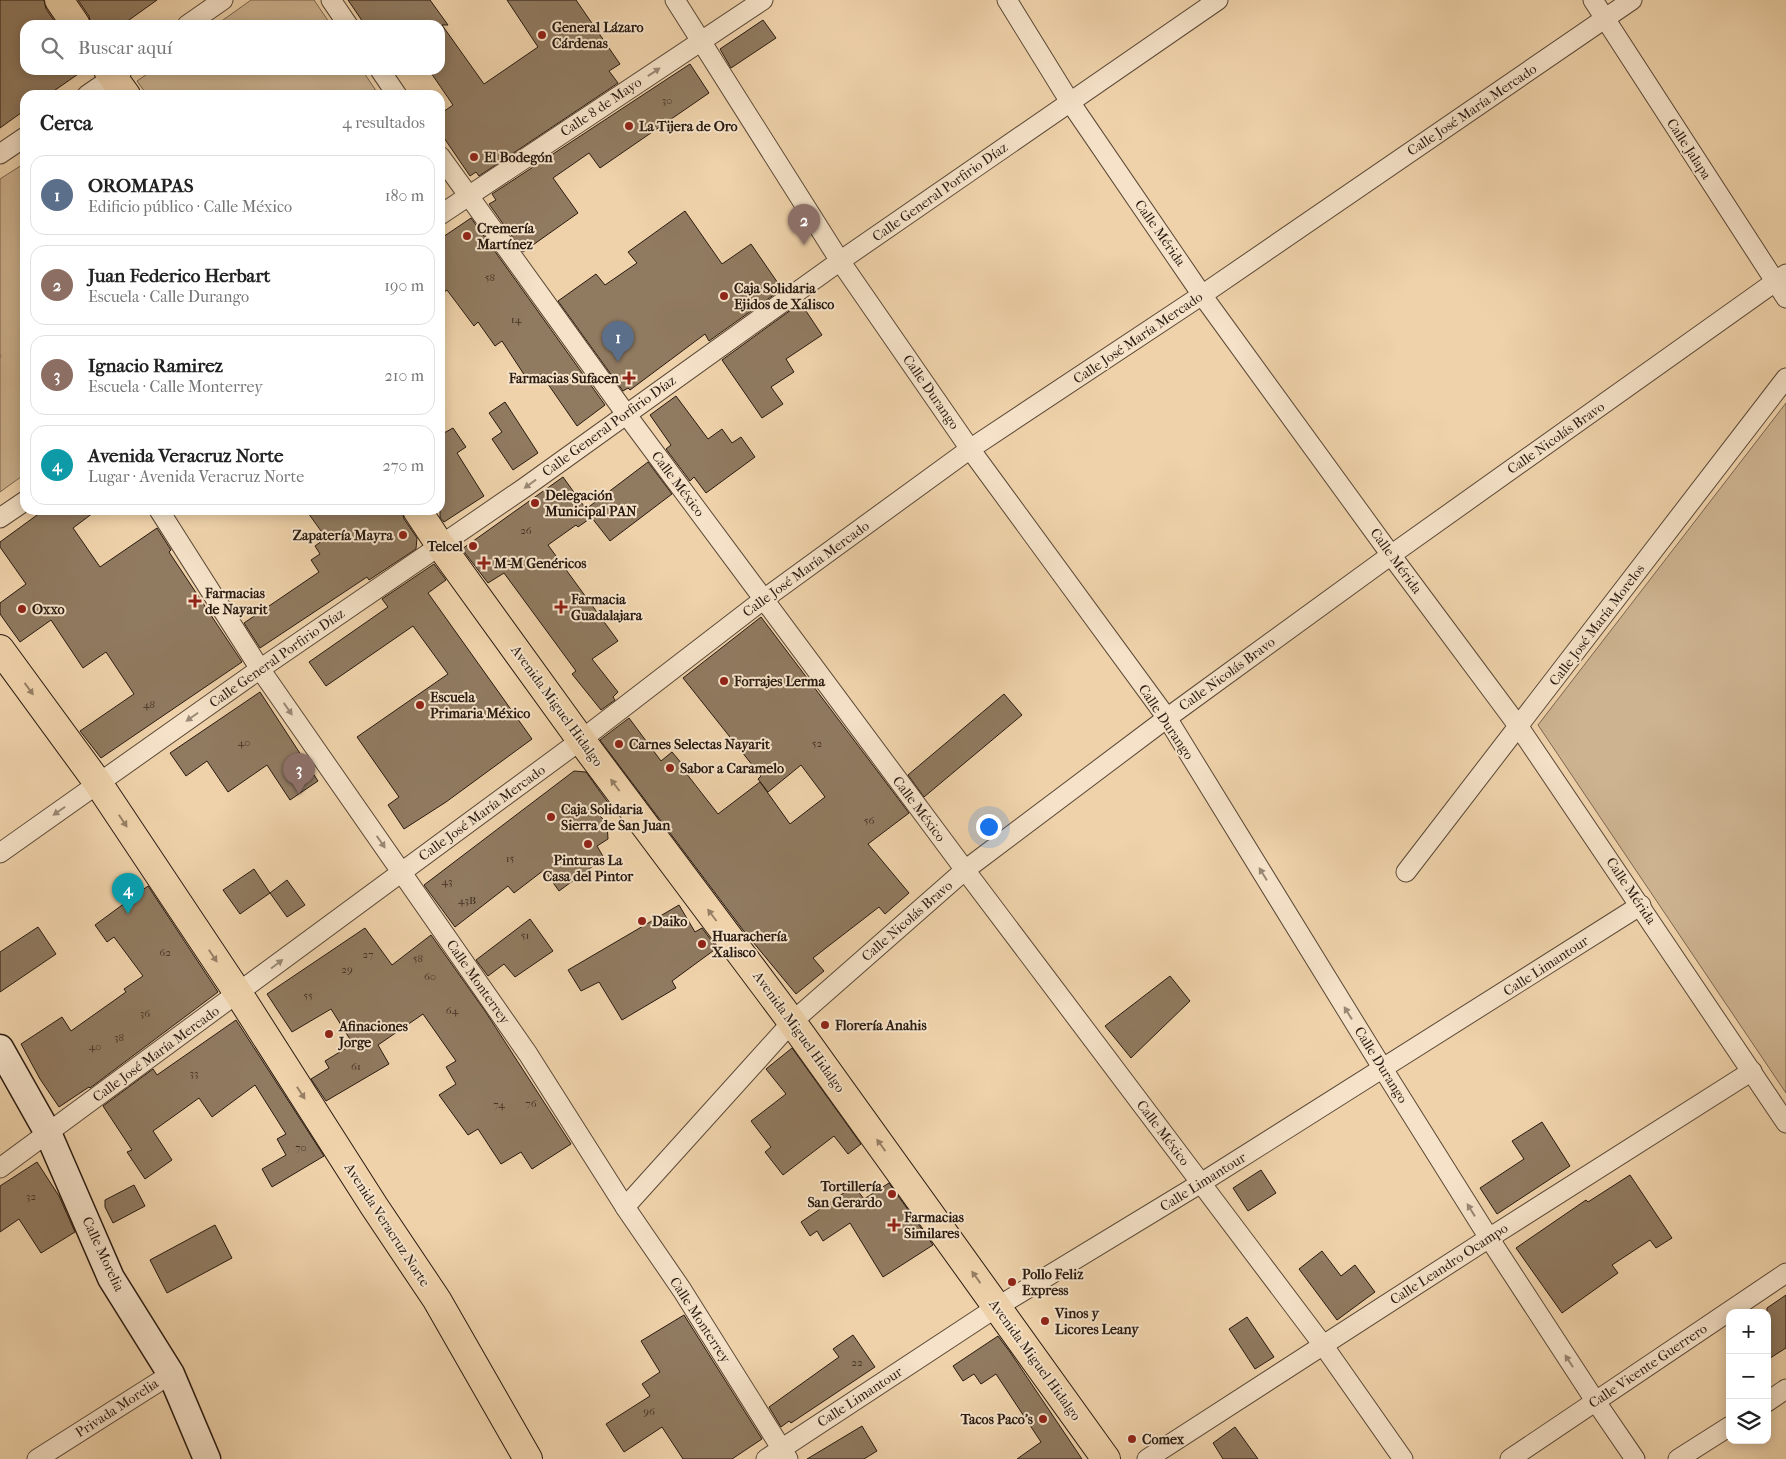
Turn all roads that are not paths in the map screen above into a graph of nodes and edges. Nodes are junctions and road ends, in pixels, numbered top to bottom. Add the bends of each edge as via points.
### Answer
1 (58, 0) edge
2 (223, 0) edge
3 (331, 0) edge
4 (675, 0) edge
5 (763, 0) edge
6 (1007, 0) edge
7 (1218, 0) edge
8 (1593, 0) edge
9 (1632, 0) edge
10 (1605, 19) junction
11 (72, 20) edge
12 (194, 20) edge
13 (345, 20) edge
14 (702, 40) junction
15 (383, 75) edge
16 (118, 78) edge
17 (96, 90) edge
18 (394, 90) edge
19 (1070, 102) junction
20 (20, 140) edge
21 (0, 154) edge
22 (445, 163) edge
23 (468, 196) junction
24 (445, 212) edge
25 (840, 261) junction
26 (1780, 278) edge
27 (1202, 295) junction
28 (1786, 298) edge
29 (1786, 378) edge
30 (626, 414) junction
31 (970, 449) junction
32 (20, 504) edge
33 (162, 515) edge
34 (420, 515) edge
35 (0, 518) edge
36 (440, 545) junction
37 (1391, 555) junction
38 (764, 600) junction
39 (0, 649) edge
40 (260, 669) junction
41 (1167, 718) junction
42 (1519, 726) junction
43 (581, 740) junction
44 (98, 783) junction
45 (0, 853) edge
46 (965, 870) junction
47 (401, 872) junction
48 (1406, 872) dead end
49 (1641, 905) junction
50 (238, 993) junction
51 (792, 1022) junction
52 (0, 1048) edge
53 (1383, 1069) junction
54 (1752, 1071) junction
55 (1786, 1123) edge
56 (48, 1133) junction
57 (0, 1168) edge
58 (1201, 1183) junction
59 (625, 1207) junction
60 (1489, 1238) junction
61 (1786, 1273) edge
62 (997, 1307) junction
63 (1323, 1345) junction
64 (171, 1374) junction
65 (1786, 1389) edge
66 (1771, 1399) edge
67 (1596, 1402) junction
68 (1726, 1429) edge
69 (785, 1454) edge
70 (38, 1459) edge
71 (207, 1459) edge
72 (528, 1459) edge
73 (766, 1459) edge
74 (1106, 1459) edge
75 (1147, 1459) edge
76 (1403, 1459) edge
77 (1510, 1459) edge
78 (1635, 1459) edge
79 (1678, 1459) edge

1 - 11 highway
2 - 12 street
3 - 13 street
4 - 14 street, Calle Durango
5 - 14 street, Calle 8 de Mayo
6 - 19 street, Calle Mérida
7 - 19 street, Calle General Porfirio Díaz
8 - 10 street, Calle Jalapa
9 - 10 street, Calle José María Mercado
10 - 26 street, Calle Jalapa
10 - 27 street, Calle José María Mercado
23 -> 14 street, Calle 8 de Mayo
14 - 25 street, Calle Durango
15 - 18 street
16 - 17 street
19 - 25 street, Calle General Porfirio Díaz
19 - 27 street, Calle Mérida
20 - 21 street
22 - 23 street, Calle México
23 - 24 street, Calle 8 de Mayo
23 - 30 street, Calle México
25 - 30 street, Calle General Porfirio Díaz
25 - 31 street, Calle Durango
26 - 28 street, Calle Jalapa
26 - 37 street, Calle Nicolás Bravo
27 - 31 street, Calle José María Mercado
27 - 37 street, Calle Mérida
29 - 42 street, Calle José María Morelos
30 -> 36 street, Calle General Porfirio Díaz
30 - 38 street, Calle México
31 - 38 street, Calle José María Mercado
31 - 41 street, Calle Durango
32 - 35 street
33 - 40 street, Calle Monterrey
34 - 36 highway, Avenida Miguel Hidalgo
36 - 40 street, Calle General Porfirio Díaz
36 - 43 highway, Avenida Miguel Hidalgo
37 - 41 street, Calle Nicolás Bravo
37 - 42 street, Calle Mérida
38 - 43 street, Calle José María Mercado
38 - 46 street, Calle México
39 -> 44 highway, Avenida Veracruz Norte
40 -> 44 street, Calle General Porfirio Díaz
40 -> 47 street, Calle Monterrey
41 - 46 street, Calle Nicolás Bravo
53 -> 41 street, Calle Durango
42 - 48 street, Calle José María Morelos
42 - 49 street, Calle Mérida
43 - 47 street, Calle José María Mercado
51 -> 43 highway, Avenida Miguel Hidalgo
44 -> 45 street, Calle General Porfirio Díaz
44 -> 50 highway, Avenida Veracruz Norte
46 - 51 street, Calle Nicolás Bravo
46 - 58 street, Calle México
50 -> 47 street, Calle José María Mercado
47 - 59 street, Calle Monterrey via 528,1054
49 - 53 street, Calle Limantour
49 - 54 street, Calle Mérida
50 - 56 street, Calle José María Mercado
50 -> 72 highway, Avenida Veracruz Norte via 437,1300
51 - 59 street, Calle Nicolás Bravo
62 -> 51 highway, Avenida Miguel Hidalgo
52 - 56 street, Calle Morelia
53 - 58 street, Calle Limantour
60 -> 53 street, Calle Durango
54 - 55 street, Calle Mérida
54 - 60 street, Calle Leandro Ocampo
56 - 57 street, Calle José María Mercado
56 - 64 street, Calle Morelia via 112,1278
58 - 62 street, Calle Limantour
58 - 63 street, Calle México
59 - 69 street, Calle Monterrey via 682,1290
60 - 63 street, Calle Leandro Ocampo
67 -> 60 street, Calle Durango
61 - 67 street, Calle Vicente Guerrero
62 - 69 street, Calle Limantour
62 - 74 highway, Avenida Miguel Hidalgo
63 - 75 street, Calle Leandro Ocampo
63 - 76 street, Calle México
64 - 70 street, Privada Morelia
64 - 71 street, Calle Morelia
65 - 66 street
67 - 77 street, Calle Vicente Guerrero
67 - 78 street, Calle Durango
68 - 79 street
69 - 73 street, Calle Limantour

